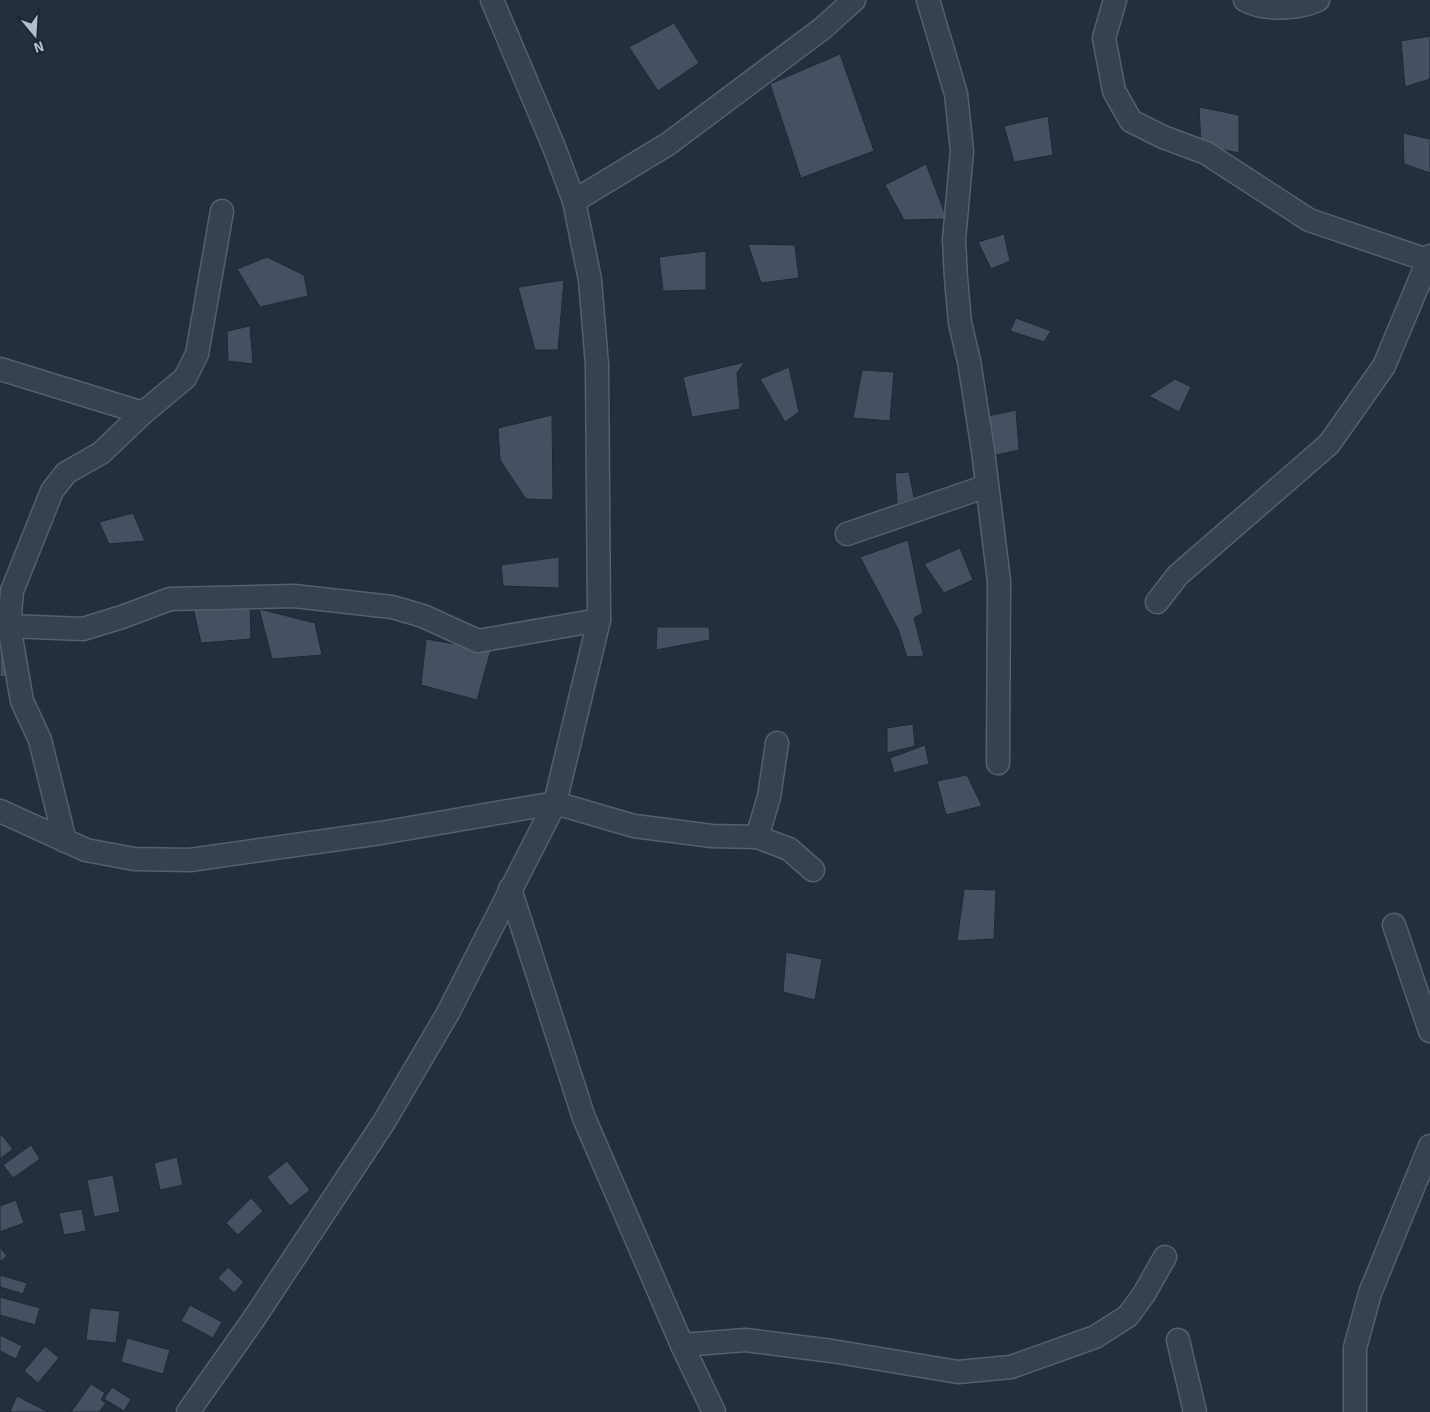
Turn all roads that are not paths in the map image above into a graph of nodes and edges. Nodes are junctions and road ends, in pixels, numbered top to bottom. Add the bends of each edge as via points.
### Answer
1 (492, 0) edge
2 (854, 0) edge
3 (928, 0) edge
4 (1114, 0) edge
5 (1245, 0) edge
6 (1318, 0) edge
7 (574, 201) junction
8 (222, 211) dead end
9 (1430, 259) edge
10 (0, 369) edge
11 (143, 414) junction
12 (987, 486) junction
13 (847, 534) dead end
14 (1157, 602) dead end
15 (599, 620) junction
16 (9, 626) junction
17 (777, 743) dead end
18 (998, 763) dead end
19 (554, 803) junction
20 (0, 812) edge
21 (757, 837) junction
22 (64, 841) junction
23 (813, 870) dead end
24 (510, 889) junction
25 (1394, 925) dead end
26 (1430, 1031) edge
27 (1430, 1146) edge
28 (1165, 1257) dead end
29 (1178, 1340) dead end
30 (682, 1345) junction
31 (188, 1412) edge
32 (714, 1412) edge
33 (1195, 1412) edge
34 (1355, 1412) edge

1 - 7 street
2 - 7 street via 823,28 668,144
3 - 12 street via 956,94 962,151 954,240 956,278 960,323
4 - 9 street via 1104,38 1114,91 1131,122 1206,153 1309,220
5 - 6 street via 1271,8 1310,4
7 - 15 street via 590,280 597,366
8 - 11 street via 197,354 186,378
9 - 14 street via 1384,366 1330,444 1178,575
10 - 11 street
11 - 16 street via 101,453 66,473 52,491 12,591
12 - 13 street
12 - 18 street via 999,581
15 - 16 street via 478,641 392,606 294,596 170,599 83,629
15 - 19 street
16 - 22 street via 22,701 40,740
17 - 21 street
19 - 21 street via 634,826 712,836
19 - 22 street via 190,860 134,859 86,850
19 - 24 street
20 - 22 street
21 - 23 street via 788,849
24 - 30 street via 584,1118
24 - 31 street via 448,1013 384,1122
25 - 26 street
27 - 34 street via 1370,1293 1355,1348
28 - 30 street via 1128,1316 1095,1337 1011,1367 958,1372 746,1340
29 - 33 street
30 - 32 street

